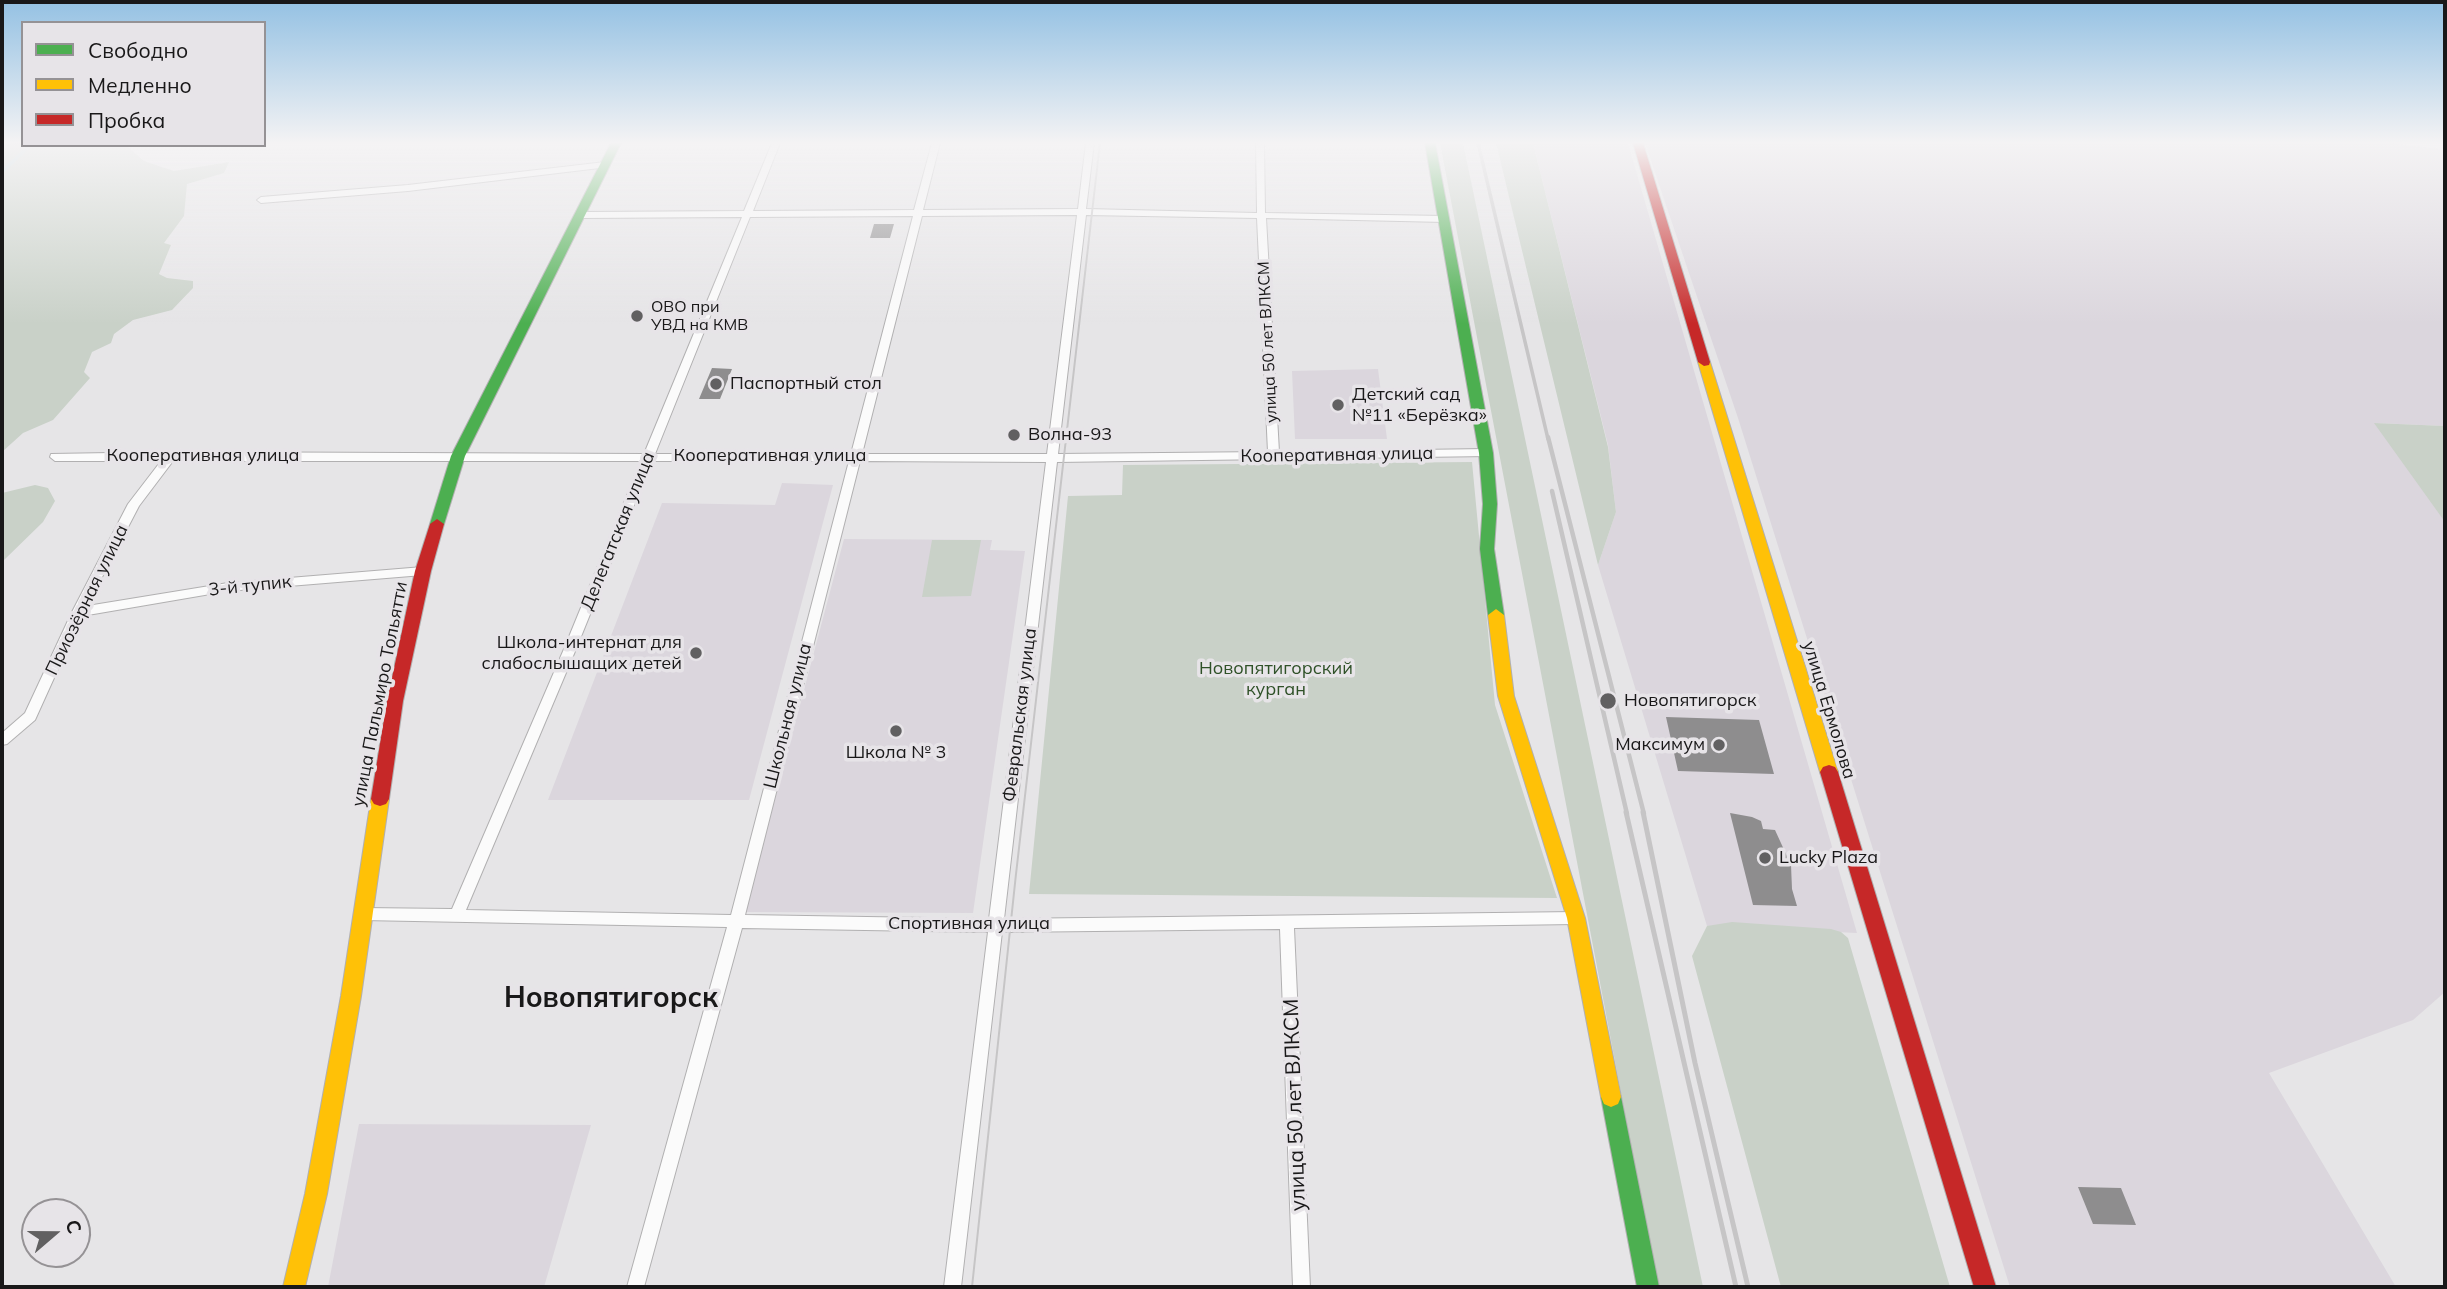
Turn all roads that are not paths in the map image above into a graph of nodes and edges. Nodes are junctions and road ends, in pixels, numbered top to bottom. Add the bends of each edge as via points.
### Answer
1 (587, 203) edge
2 (751, 203) edge
3 (920, 203) edge
4 (1082, 203) edge
5 (1261, 203) edge
6 (1442, 203) edge
7 (1656, 203) edge
8 (1081, 212) junction
9 (917, 214) junction
10 (1261, 214) junction
11 (581, 215) junction
12 (746, 215) junction
13 (1445, 219) junction
14 (1486, 453) junction
15 (171, 456) junction
16 (458, 456) junction
17 (648, 456) junction
18 (1274, 456) junction
19 (55, 457) dead end
20 (853, 457) junction
21 (1052, 458) junction
22 (423, 571) junction
23 (78, 612) junction
24 (2, 740) edge
25 (362, 914) junction
26 (456, 916) junction
27 (1576, 918) junction
28 (736, 922) junction
29 (1287, 924) junction
30 (994, 926) junction
31 (293, 1287) edge
32 (635, 1287) edge
33 (952, 1287) edge
34 (1302, 1287) edge
35 (1648, 1287) edge
36 (1984, 1287) edge

1 - 11 street, улица Пальмиро Тольятти
2 - 12 street, Делегатская улица
3 - 9 street, Школьная улица
4 - 8 street, Февральская улица
5 - 10 street, улица 50 лет ВЛКСМ
6 - 13 street
7 - 36 street, улица Ермолова
8 - 9 street
8 - 10 street
8 - 21 street, Февральская улица
9 - 12 street
9 - 20 street, Школьная улица
10 - 13 street
10 - 18 street, улица 50 лет ВЛКСМ
11 - 12 street
11 - 16 street, улица Пальмиро Тольятти
12 - 17 street, Делегатская улица
13 - 14 street
14 - 18 street, Кооперативная улица
14 - 27 street via 1487,549 1506,696
15 - 16 street, Кооперативная улица
15 - 19 street, Кооперативная улица
15 - 23 street, Приозёрная улица via 134,505
16 - 17 street, Кооперативная улица
16 - 22 street, улица Пальмиро Тольятти
17 - 20 street, Кооперативная улица
17 - 26 street, Делегатская улица
18 - 21 street, Кооперативная улица
20 - 21 street, Кооперативная улица
20 - 28 street, Школьная улица
21 - 30 street, Февральская улица
22 - 23 street, 3-й тупик via 228,587
22 - 25 street, улица Пальмиро Тольятти via 395,701
23 - 24 street, Приозёрная улица via 30,716
25 - 26 street, Спортивная улица
25 - 31 street, улица Пальмиро Тольятти via 316,1194
26 - 28 street, Спортивная улица
27 - 29 street, Спортивная улица
27 - 35 street
28 - 30 street, Спортивная улица
28 - 32 street, Школьная улица
29 - 30 street, Спортивная улица
29 - 34 street, улица 50 лет ВЛКСМ
30 - 33 street, Февральская улица

